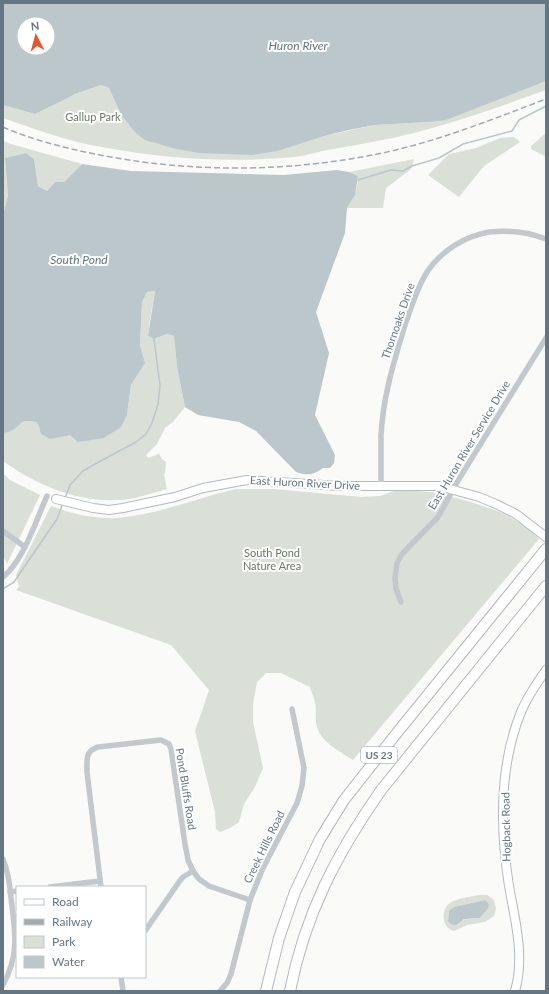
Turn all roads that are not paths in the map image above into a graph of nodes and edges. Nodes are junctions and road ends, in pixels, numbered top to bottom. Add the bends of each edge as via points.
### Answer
1 (546, 239) edge
2 (546, 338) edge
3 (381, 486) junction
4 (454, 489) junction
5 (47, 496) dead end
6 (56, 499) dead end
7 (3, 531) edge
8 (546, 537) edge
9 (25, 547) junction
10 (545, 550) edge
11 (3, 577) edge
12 (546, 586) edge
13 (401, 602) dead end
14 (546, 670) edge
15 (292, 709) dead end
16 (3, 859) edge
17 (193, 871) junction
18 (101, 884) edge
19 (67, 886) edge
20 (16, 891) edge
21 (10, 892) junction
22 (250, 900) junction
23 (146, 930) edge
24 (121, 978) edge
25 (3, 985) edge
26 (123, 991) edge
27 (220, 991) edge
28 (266, 991) edge
29 (290, 991) edge
30 (515, 991) edge

1 - 3 street, Thornoaks Drive via 507,231 473,235 441,256 428,271 411,308 387,390 382,434
2 - 4 street, East Huron River Service Drive
3 - 4 main road, East Huron River Drive via 420,485
3 - 6 main road, East Huron River Drive via 247,480 109,510
4 - 8 main road, East Huron River Drive via 503,507
4 - 13 street, East Huron River Service Drive via 438,517 402,554 397,563 396,589
5 - 9 street
7 - 9 street
9 - 11 street
10 - 28 highway, US 23 via 344,800 320,839 295,892 279,938
12 - 29 highway, US 23 via 358,822 333,866 314,909 300,948
14 - 30 main road, Hogback Road via 530,695 515,729 505,780 504,834 518,950 519,972
15 - 22 street, Creek Hills Road via 304,768 302,786 297,803 263,868
16 - 21 street
17 - 18 street, Pond Bluffs Road via 188,860 169,744 161,740 98,747 88,753 86,758
17 - 22 street, Pond Bluffs Road via 209,886
17 - 23 street via 183,877
18 - 19 street
20 - 21 street
21 - 25 street via 15,946 12,967
22 - 27 street, Creek Hills Road via 231,974
24 - 26 street

